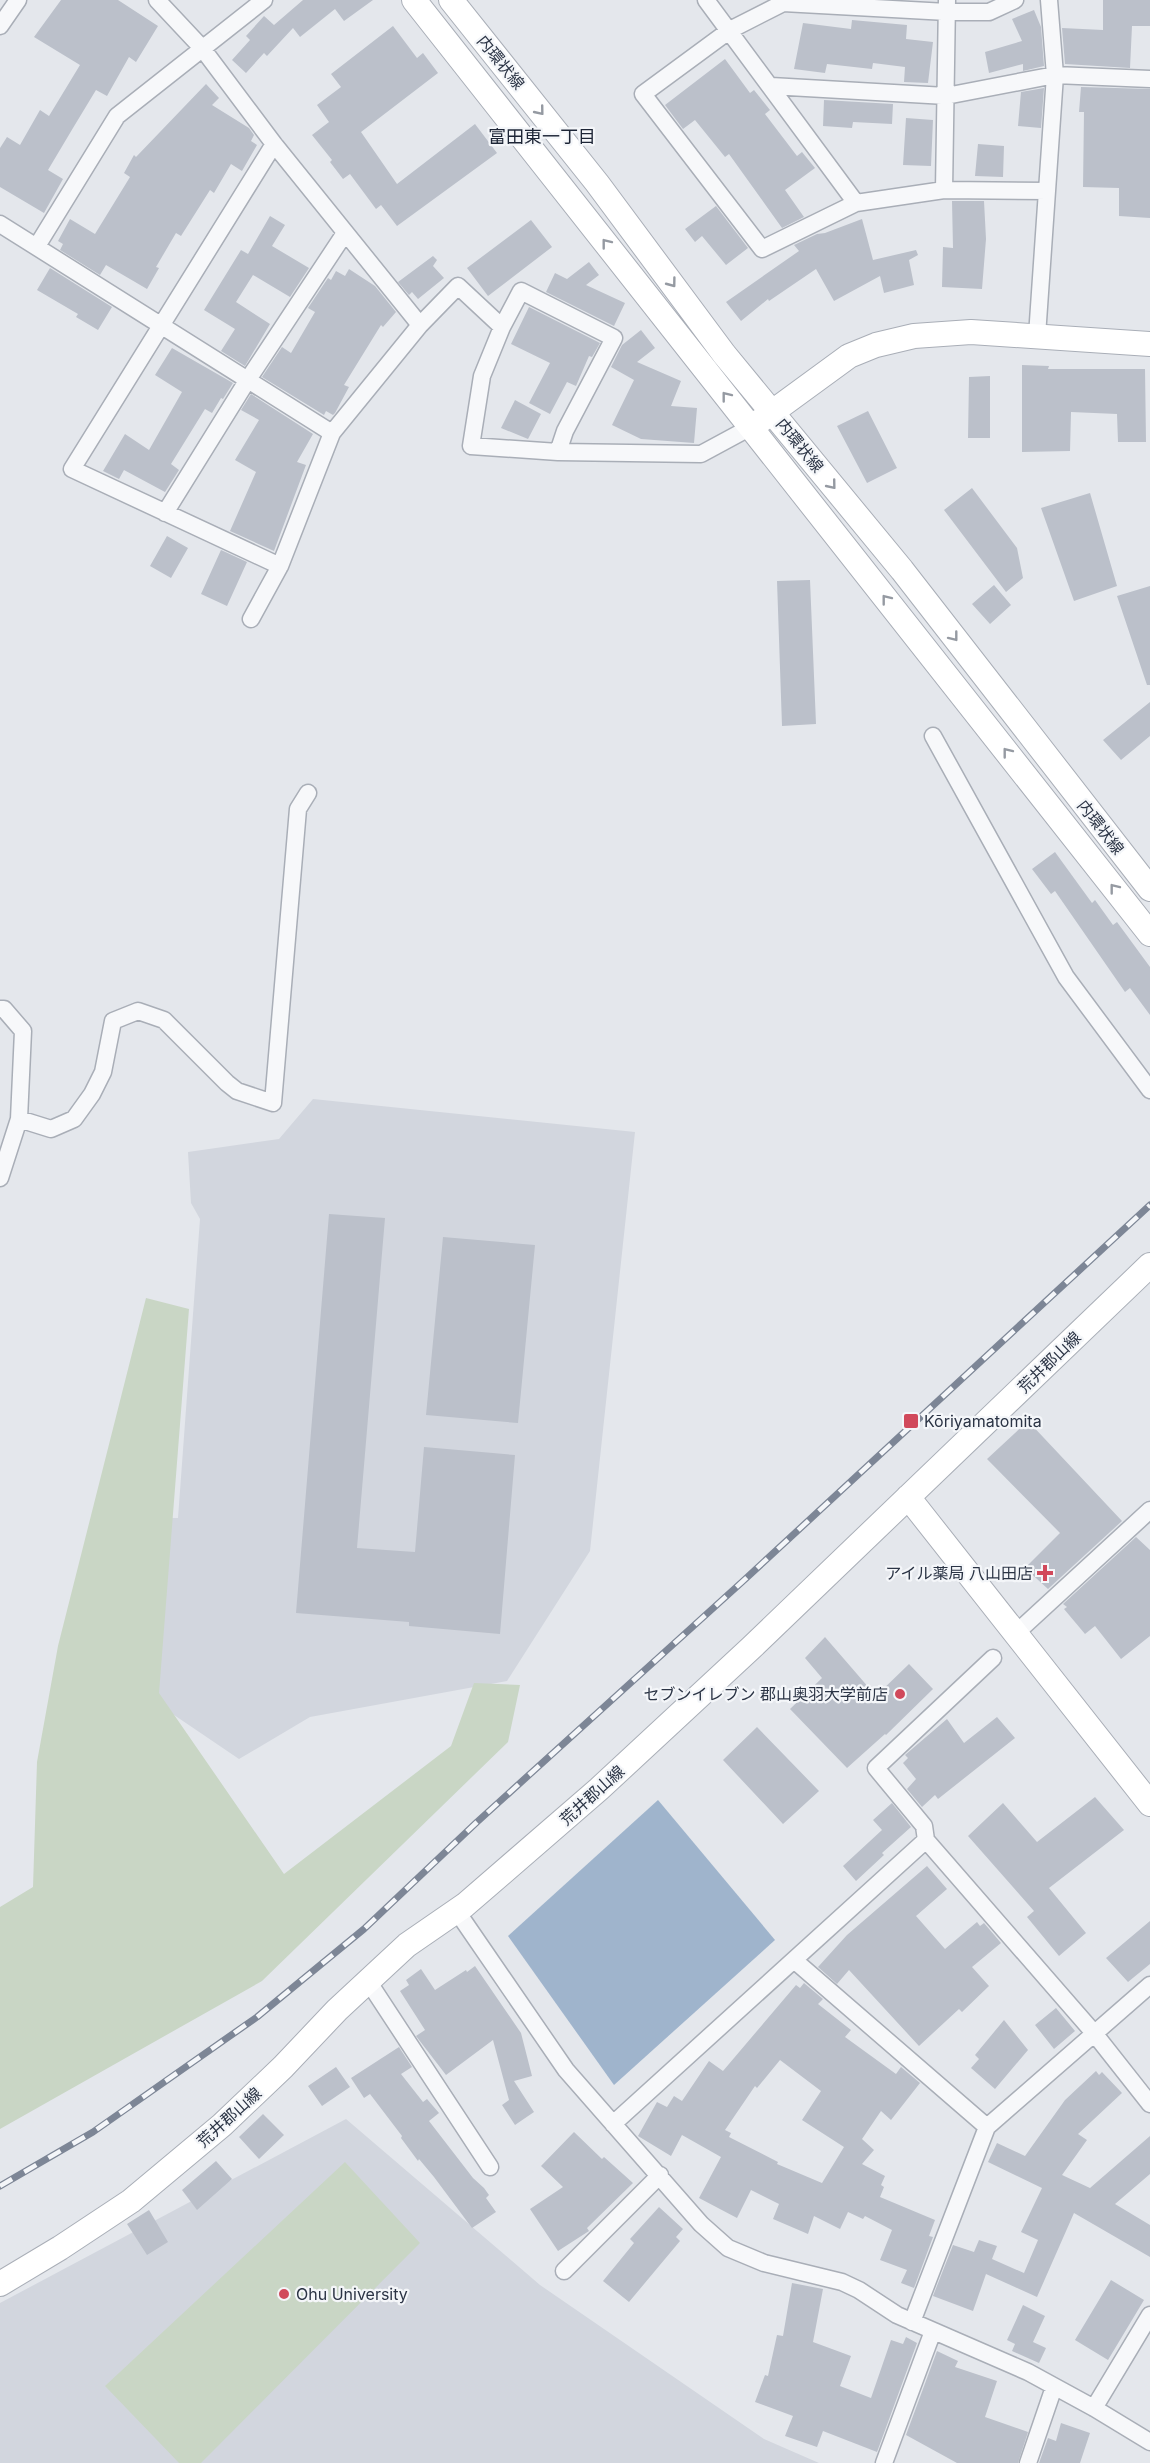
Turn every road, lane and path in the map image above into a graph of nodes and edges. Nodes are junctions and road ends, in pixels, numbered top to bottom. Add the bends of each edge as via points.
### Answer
1 (18, 0) edge
2 (157, 0) edge
3 (264, 0) edge
4 (414, 0) edge
5 (452, 0) edge
6 (706, 0) edge
7 (1016, 0) edge
8 (1049, 0) edge
9 (947, 6) edge
10 (0, 26) edge
11 (730, 30) junction
12 (202, 48) junction
13 (1055, 75) junction
14 (1150, 78) edge
15 (771, 86) junction
16 (946, 96) junction
17 (274, 144) junction
18 (944, 190) junction
19 (1047, 191) junction
20 (856, 203) junction
21 (0, 224) edge
22 (345, 233) junction
23 (37, 246) junction
24 (420, 325) junction
25 (161, 326) junction
26 (502, 327) junction
27 (1037, 336) junction
28 (1150, 344) edge
29 (247, 381) junction
30 (772, 412) junction
31 (751, 428) junction
32 (332, 433) junction
33 (558, 452) junction
34 (165, 513) junction
35 (280, 566) junction
36 (251, 619) dead end
37 (933, 736) dead end
38 (308, 793) dead end
39 (1150, 889) edge
40 (1150, 934) edge
41 (0, 1009) edge
42 (1150, 1090) edge
43 (19, 1119) junction
44 (0, 1178) edge
45 (1150, 1265) edge
46 (908, 1497) junction
47 (1150, 1510) edge
48 (1014, 1634) junction
49 (993, 1658) dead end
50 (1150, 1804) edge
51 (926, 1840) junction
52 (456, 1910) junction
53 (794, 1960) junction
54 (368, 1981) junction
55 (1150, 1985) edge
56 (1095, 2032) junction
57 (1150, 2103) edge
58 (612, 2124) junction
59 (987, 2127) junction
60 (490, 2166) dead end
61 (660, 2175) junction
62 (564, 2271) dead end
63 (0, 2284) edge
64 (1150, 2315) edge
65 (912, 2322) junction
66 (933, 2331) junction
67 (1054, 2387) junction
68 (1094, 2408) junction
69 (1150, 2442) edge
70 (884, 2463) edge
71 (1028, 2463) edge

1 - 10 street
2 - 12 street
3 - 12 street
31 -> 4 street, 内環状線
5 -> 30 street, 内環状線
6 - 11 street
7 - 9 street via 989,12
8 - 13 street
9 - 11 street via 783,3
9 - 16 street
11 - 15 street
11 - 20 street via 644,94 762,249
12 - 17 street
12 - 23 street via 117,116
13 - 14 street
13 - 16 street
13 - 19 street
15 - 16 street
15 - 20 street
16 - 18 street
17 - 22 street
17 - 25 street
18 - 19 street
18 - 20 street
19 - 27 street
21 - 23 street
22 - 24 street
22 - 29 street
23 - 25 street
24 - 26 street via 458,286
24 - 32 street
25 - 29 street
25 - 34 street via 72,470
26 - 33 street via 482,376 471,446
26 - 33 street via 521,291 614,338
27 - 28 street
27 - 30 street via 971,332 914,336 876,345 849,356
29 - 32 street
29 - 34 street
30 - 31 street
30 -> 39 street, 内環状線 via 902,570
31 - 33 street via 701,454
40 -> 31 street, 内環状線
32 - 35 street
34 - 35 street
35 - 36 street
37 - 42 street via 1066,978
38 - 43 street via 298,809 273,1103 237,1091 164,1020 138,1011 113,1021 103,1072 74,1119 51,1129
41 - 43 street via 23,1031
43 - 44 street
45 - 46 street, 荒井郡山線
46 - 48 street
46 - 52 street, 荒井郡山線 via 599,1789
47 - 48 street
48 - 50 street
49 - 51 street via 876,1768 924,1826
51 - 53 street
51 - 56 street
52 - 54 street, 荒井郡山線
52 - 58 street via 566,2070
53 - 58 street
53 - 59 street
54 - 60 street
54 - 63 street, 荒井郡山線 via 222,2125 130,2201
55 - 56 street
56 - 57 street
56 - 59 street
58 - 61 street
59 - 65 street
61 - 62 street
61 - 65 street via 701,2224 728,2248 764,2263 842,2282
64 - 68 street
65 - 66 street
66 - 67 street via 1009,2362
66 - 70 street
67 - 68 street
67 - 71 street
68 - 69 street

